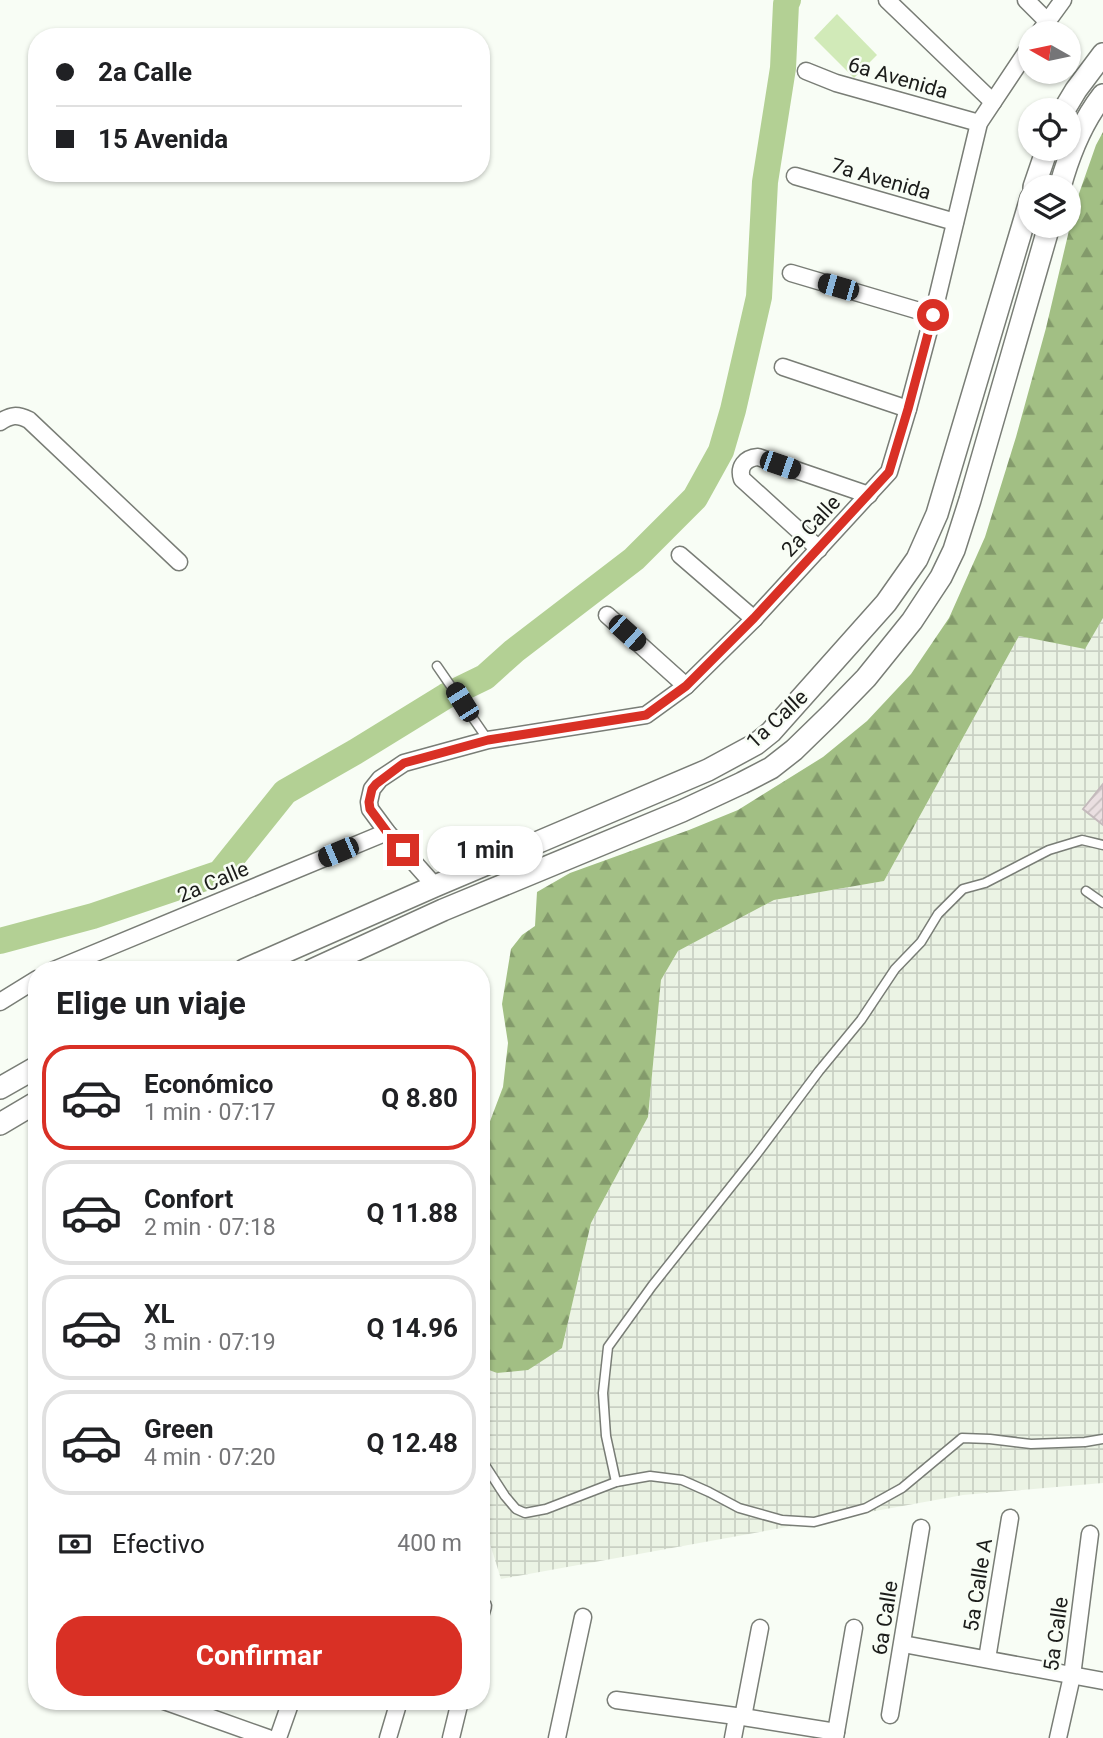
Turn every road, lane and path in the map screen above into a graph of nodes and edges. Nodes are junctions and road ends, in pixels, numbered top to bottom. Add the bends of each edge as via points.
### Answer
1 (887, 0) edge
2 (1026, 0) edge
3 (1063, 0) edge
4 (1039, 21) edge
5 (1047, 21) edge
6 (1103, 54) edge
7 (1018, 64) edge
8 (806, 71) dead end
9 (1103, 94) edge
10 (1071, 98) edge
11 (993, 102) junction
12 (979, 123) junction
13 (1064, 175) edge
14 (795, 176) dead end
15 (955, 222) junction
16 (1019, 238) edge
17 (1046, 238) edge
18 (791, 273) dead end
19 (933, 315) junction
20 (783, 367) dead end
21 (908, 409) junction
22 (0, 422) edge
23 (869, 495) junction
24 (819, 549) junction
25 (680, 555) dead end
26 (179, 562) dead end
27 (607, 615) dead end
28 (754, 618) junction
29 (437, 666) dead end
30 (686, 686) junction
31 (488, 740) junction
32 (387, 832) junction
33 (1103, 845) edge
34 (435, 886) junction
35 (1087, 891) dead end
36 (1103, 902) edge
37 (76, 961) edge
38 (264, 961) edge
39 (332, 961) edge
40 (28, 985) edge
41 (0, 1002) edge
42 (28, 1072) edge
43 (0, 1088) edge
44 (28, 1107) edge
45 (0, 1124) edge
46 (1103, 1439) edge
47 (490, 1473) edge
48 (616, 1482) junction
49 (1010, 1518) dead end
50 (921, 1528) dead end
51 (1090, 1534) dead end
52 (583, 1617) dead end
53 (760, 1628) dead end
54 (854, 1628) dead end
55 (903, 1644) junction
56 (987, 1659) junction
57 (1072, 1676) junction
58 (1103, 1681) edge
59 (616, 1700) dead end
60 (207, 1710) edge
61 (288, 1710) edge
62 (395, 1710) edge
63 (458, 1710) edge
64 (890, 1715) dead end
65 (740, 1717) junction
66 (835, 1735) edge
67 (268, 1738) edge
68 (278, 1738) edge
69 (388, 1738) edge
70 (451, 1738) edge
71 (557, 1738) edge
72 (733, 1738) edge
73 (1058, 1738) edge

1 - 11 street
2 - 4 street
3 - 5 street
6 - 10 main road
7 - 11 street, 2a Calle
8 - 12 street, 6a Avenida
9 - 13 main road via 1082,126
11 - 12 street, 2a Calle
12 - 15 street, 2a Calle
14 - 15 street, 7a Avenida
15 - 19 street, 2a Calle
16 - 34 main road, 1a Calle via 937,514 917,559 886,603 771,732 708,770
17 - 39 main road, 1a Calle via 954,550 912,621 830,715 771,768 742,783
18 - 19 street
19 - 21 street, 2a Calle
20 - 21 street
21 - 23 street, 2a Calle via 889,472
22 - 26 street via 19,415 29,421
23 - 24 street, 2a Calle
23 - 24 street via 758,457 743,463 742,479
24 - 28 street, 2a Calle
25 - 28 street
27 - 30 street
28 - 30 street, 2a Calle
29 - 31 lane
30 - 31 street, 2a Calle via 646,715
31 - 32 street, 2a Calle via 404,763 380,779 372,789 370,809
32 - 34 street
32 - 37 street, 2a Calle
33 - 48 lane via 1082,841 1049,850 985,883 963,889 938,914 861,1020 652,1286 608,1348 603,1393
34 - 38 main road, 1a Calle
35 - 36 lane
40 - 41 street
42 - 43 main road
44 - 45 main road
46 - 48 lane via 1031,1444 962,1438 902,1488 866,1508 814,1522 782,1520 739,1508 682,1480 650,1476
47 - 48 lane via 516,1509 525,1513
49 - 56 street, 5a Calle A
50 - 55 street, 6a Calle
51 - 57 street, 5a Calle
52 - 71 street
53 - 65 street
54 - 66 street
55 - 56 street
55 - 64 street, 6a Calle
56 - 57 street
57 - 58 street
57 - 73 street, 5a Calle
59 - 65 street
60 - 67 street
61 - 68 street
62 - 69 street
63 - 70 street
65 - 66 street
65 - 72 street

